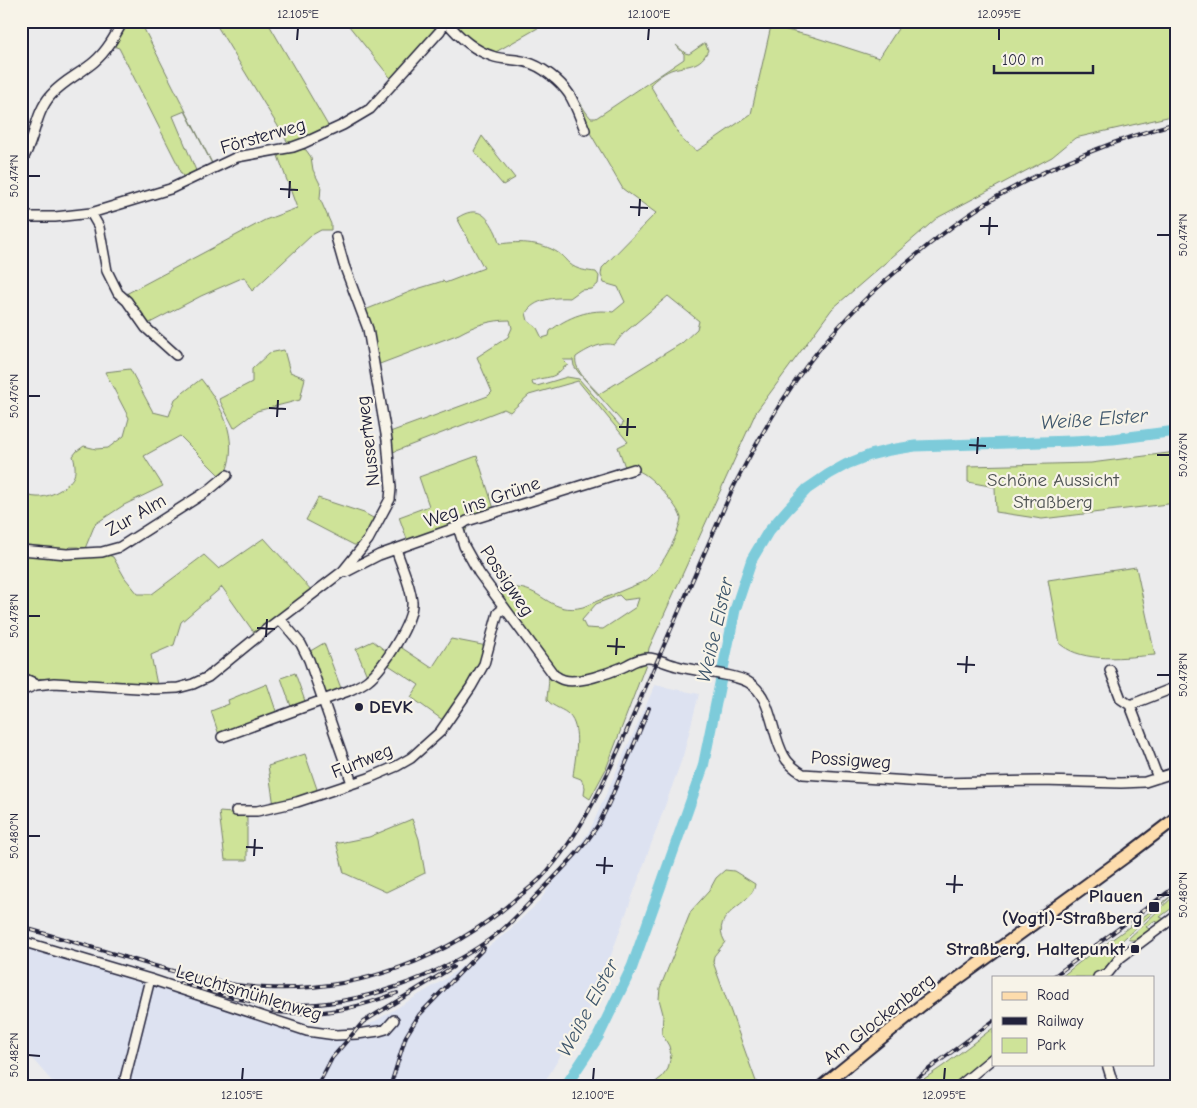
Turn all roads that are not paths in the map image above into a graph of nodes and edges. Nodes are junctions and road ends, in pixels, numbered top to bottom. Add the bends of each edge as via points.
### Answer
1 (123, 21) edge
2 (446, 21) edge
3 (585, 130) dead end
4 (21, 162) edge
5 (91, 213) junction
6 (21, 217) edge
7 (336, 237) dead end
8 (176, 355) dead end
9 (634, 469) dead end
10 (227, 475) dead end
11 (458, 527) junction
12 (396, 549) junction
13 (21, 550) edge
14 (343, 571) junction
15 (504, 608) junction
16 (280, 619) junction
17 (1110, 670) dead end
18 (21, 677) edge
19 (36, 685) junction
20 (1176, 687) edge
21 (21, 691) edge
22 (324, 700) junction
23 (1130, 705) junction
24 (222, 737) dead end
25 (1176, 772) edge
26 (1158, 778) junction
27 (352, 783) junction
28 (236, 811) dead end
29 (1176, 818) edge
30 (1176, 916) edge
31 (21, 941) edge
32 (1107, 975) edge
33 (150, 979) junction
34 (394, 1020) dead end
35 (992, 1059) edge
36 (1108, 1066) edge
37 (122, 1087) edge
38 (821, 1087) edge
39 (958, 1087) edge
40 (1114, 1087) edge

1 - 4 street via 109,46 94,63 49,96
2 - 3 street via 466,42 478,49 492,56 528,62 552,76 569,93
2 - 5 street, Försterweg via 384,94 355,119 293,147 237,157 170,188
5 - 6 street, Försterweg
5 - 8 street via 99,227 107,271 118,293 146,328
7 - 14 street, Nussertweg via 368,328 392,488 390,500 368,540
9 - 11 street, Weg ins Grüne via 501,509
10 - 13 street, Zur Alm via 120,547 102,552 67,554
11 - 12 street, Weg ins Grüne
11 - 15 street, Possigweg via 468,553
12 - 14 street, Weg ins Grüne
12 - 22 street via 412,598 408,625 375,674 348,691
14 - 16 street, Nussertweg
15 - 26 street, Possigweg via 546,667 563,680 584,679 649,658 748,682 763,697 782,754 803,774 939,783 1121,783
15 - 27 street, Furtweg via 498,613 484,664 440,732 411,758
16 - 19 street, Nussertweg via 208,677 178,688
16 - 22 street via 301,644
17 - 23 street via 1121,699
18 - 19 street
19 - 21 street, Nussertweg
20 - 23 street
22 - 24 street
22 - 27 street
23 - 26 street
25 - 26 street, Possigweg
27 - 28 street, Furtweg via 275,808
29 - 38 main road, Am Glockenberg via 923,1004
30 - 32 street via 1120,958
31 - 33 street, Leuchtsmühlenweg
33 - 34 street, Leuchtsmühlenweg via 307,1031 357,1034 386,1028
33 - 37 street, Leuchtsmühlenweg
35 - 39 street
36 - 40 street

